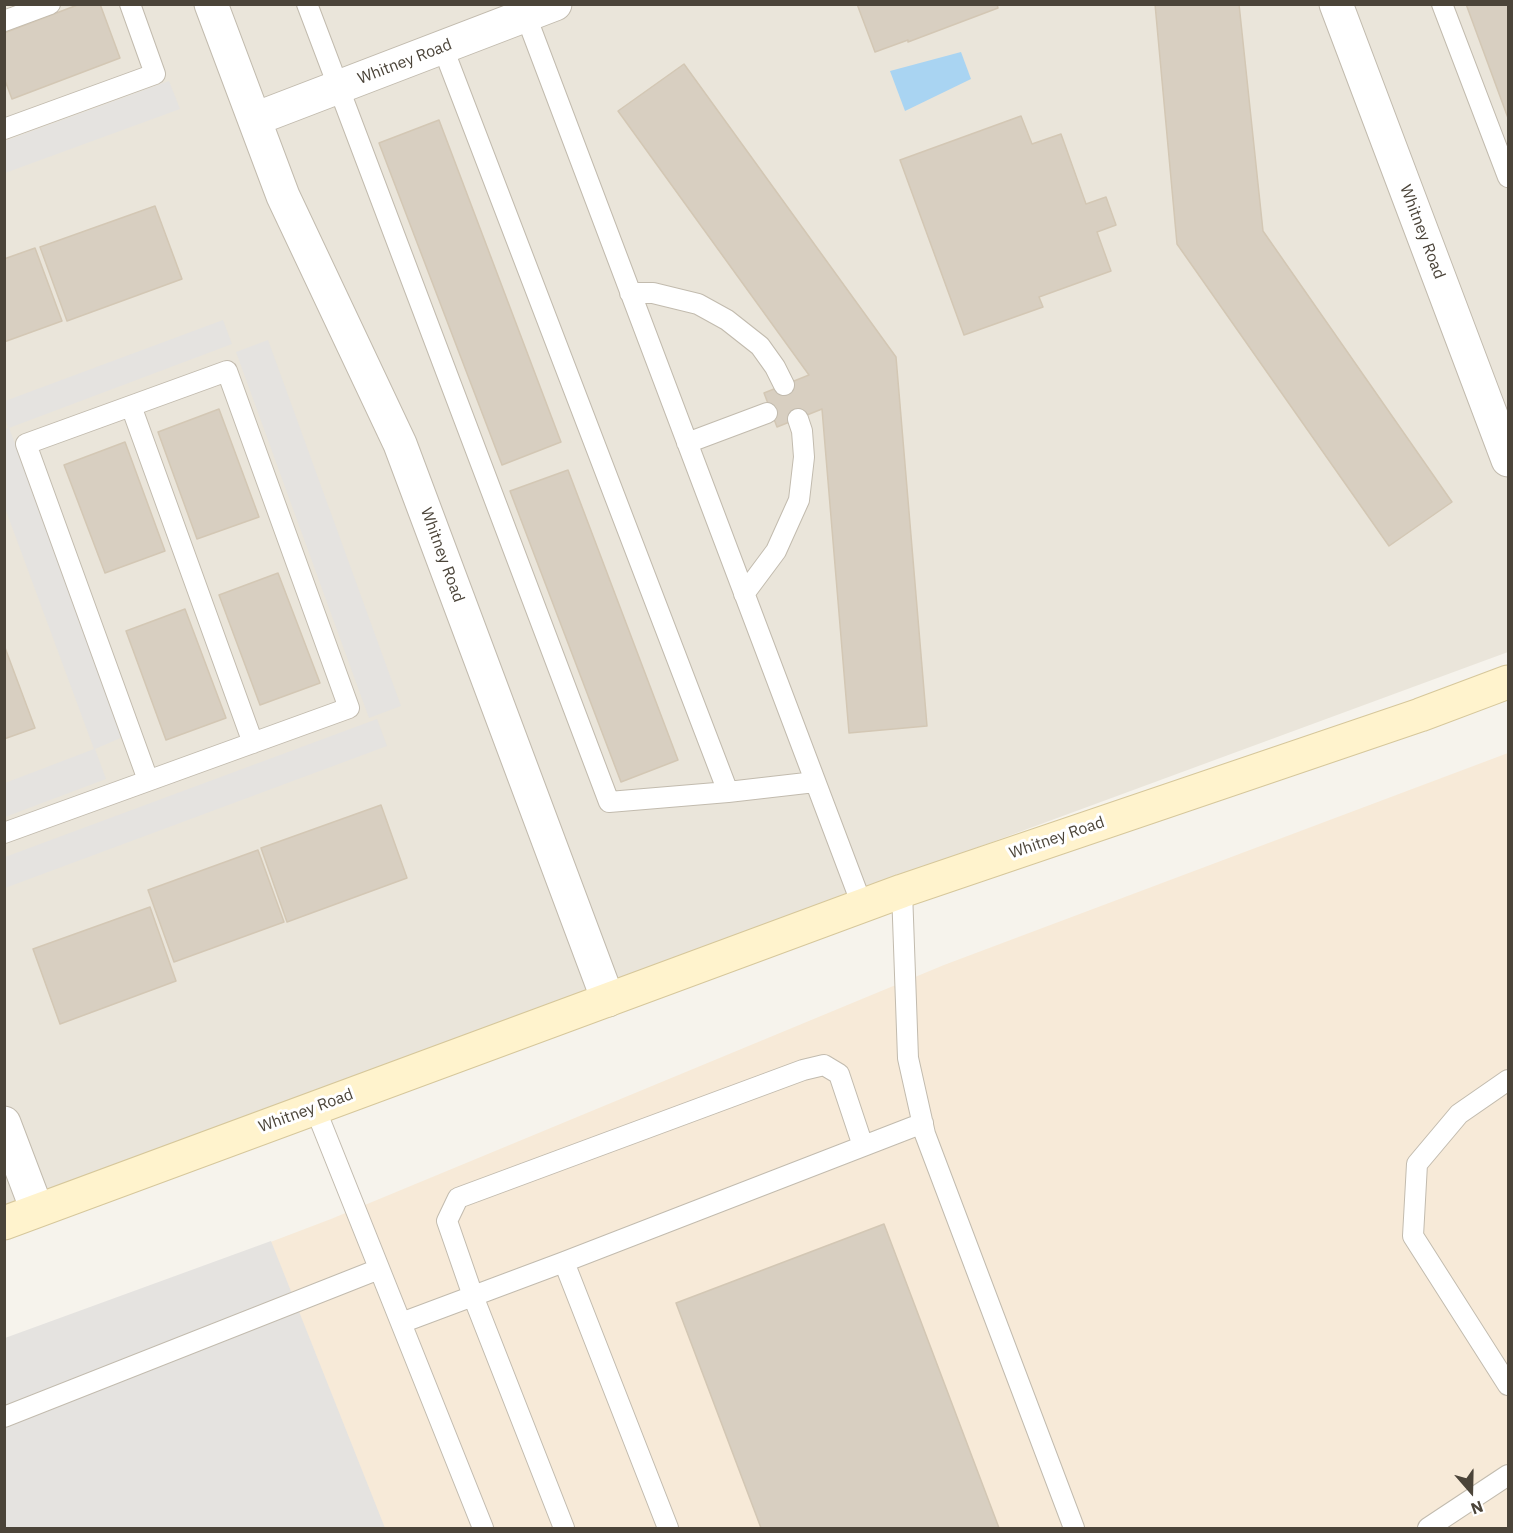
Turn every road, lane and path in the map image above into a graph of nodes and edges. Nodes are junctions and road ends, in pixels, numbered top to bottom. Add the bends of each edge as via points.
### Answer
1 (50, 4) edge
2 (130, 4) edge
3 (211, 4) edge
4 (307, 4) edge
5 (1336, 4) edge
6 (1442, 4) edge
7 (540, 10) edge
8 (4, 21) edge
9 (443, 48) junction
10 (339, 87) junction
11 (255, 119) junction
12 (4, 129) edge
13 (1509, 177) edge
14 (630, 293) junction
15 (784, 385) dead end
16 (131, 406) junction
17 (767, 413) dead end
18 (798, 419) dead end
19 (687, 442) junction
20 (1507, 452) edge
21 (744, 594) junction
22 (1509, 682) edge
23 (253, 743) junction
24 (148, 780) junction
25 (814, 782) junction
26 (728, 792) junction
27 (4, 832) edge
28 (902, 891) junction
29 (862, 906) junction
30 (608, 1000) junction
31 (1509, 1080) edge
32 (315, 1108) junction
33 (4, 1122) edge
34 (922, 1123) junction
35 (864, 1146) junction
36 (38, 1210) junction
37 (4, 1223) edge
38 (564, 1262) junction
39 (379, 1269) junction
40 (473, 1296) junction
41 (401, 1323) junction
42 (1509, 1385) edge
43 (4, 1417) edge
44 (1509, 1475) edge
45 (483, 1528) edge
46 (564, 1528) edge
47 (668, 1528) edge
48 (1074, 1528) edge
49 (1428, 1528) edge

1 - 8 lane
2 - 12 lane via 154,74
3 - 11 street, Whitney Road
4 - 10 lane
5 - 20 street, Whitney Road
6 - 13 lane
7 - 9 street, Whitney Road
7 - 14 lane
9 - 10 street, Whitney Road
9 - 26 lane
10 - 11 street, Whitney Road
10 - 26 lane via 609,802
11 - 30 street, Whitney Road via 283,196 400,444
14 - 15 lane via 653,293 698,304 727,320 760,346
14 - 19 lane
16 - 23 lane
16 - 23 lane via 227,371 349,708
16 - 24 lane via 26,444
17 - 19 lane
18 - 21 lane via 804,458 800,500 776,551
19 - 21 lane
21 - 25 lane
22 - 28 street, Whitney Road
23 - 24 lane
24 - 27 lane
25 - 26 lane
25 - 29 lane
28 - 29 street, Whitney Road
28 - 34 lane via 908,1058
29 - 30 street, Whitney Road
30 - 32 street, Whitney Road
31 - 42 lane via 1459,1114 1417,1164 1413,1236
32 - 36 street, Whitney Road
32 - 39 lane
33 - 36 street
34 - 35 lane
34 - 48 lane
35 - 38 lane
35 - 40 lane via 839,1074 825,1065 458,1198 447,1221
36 - 37 street, Whitney Road
38 - 40 lane
38 - 47 lane
39 - 41 lane
39 - 43 lane
40 - 41 lane
40 - 46 lane
41 - 45 lane
44 - 49 lane

